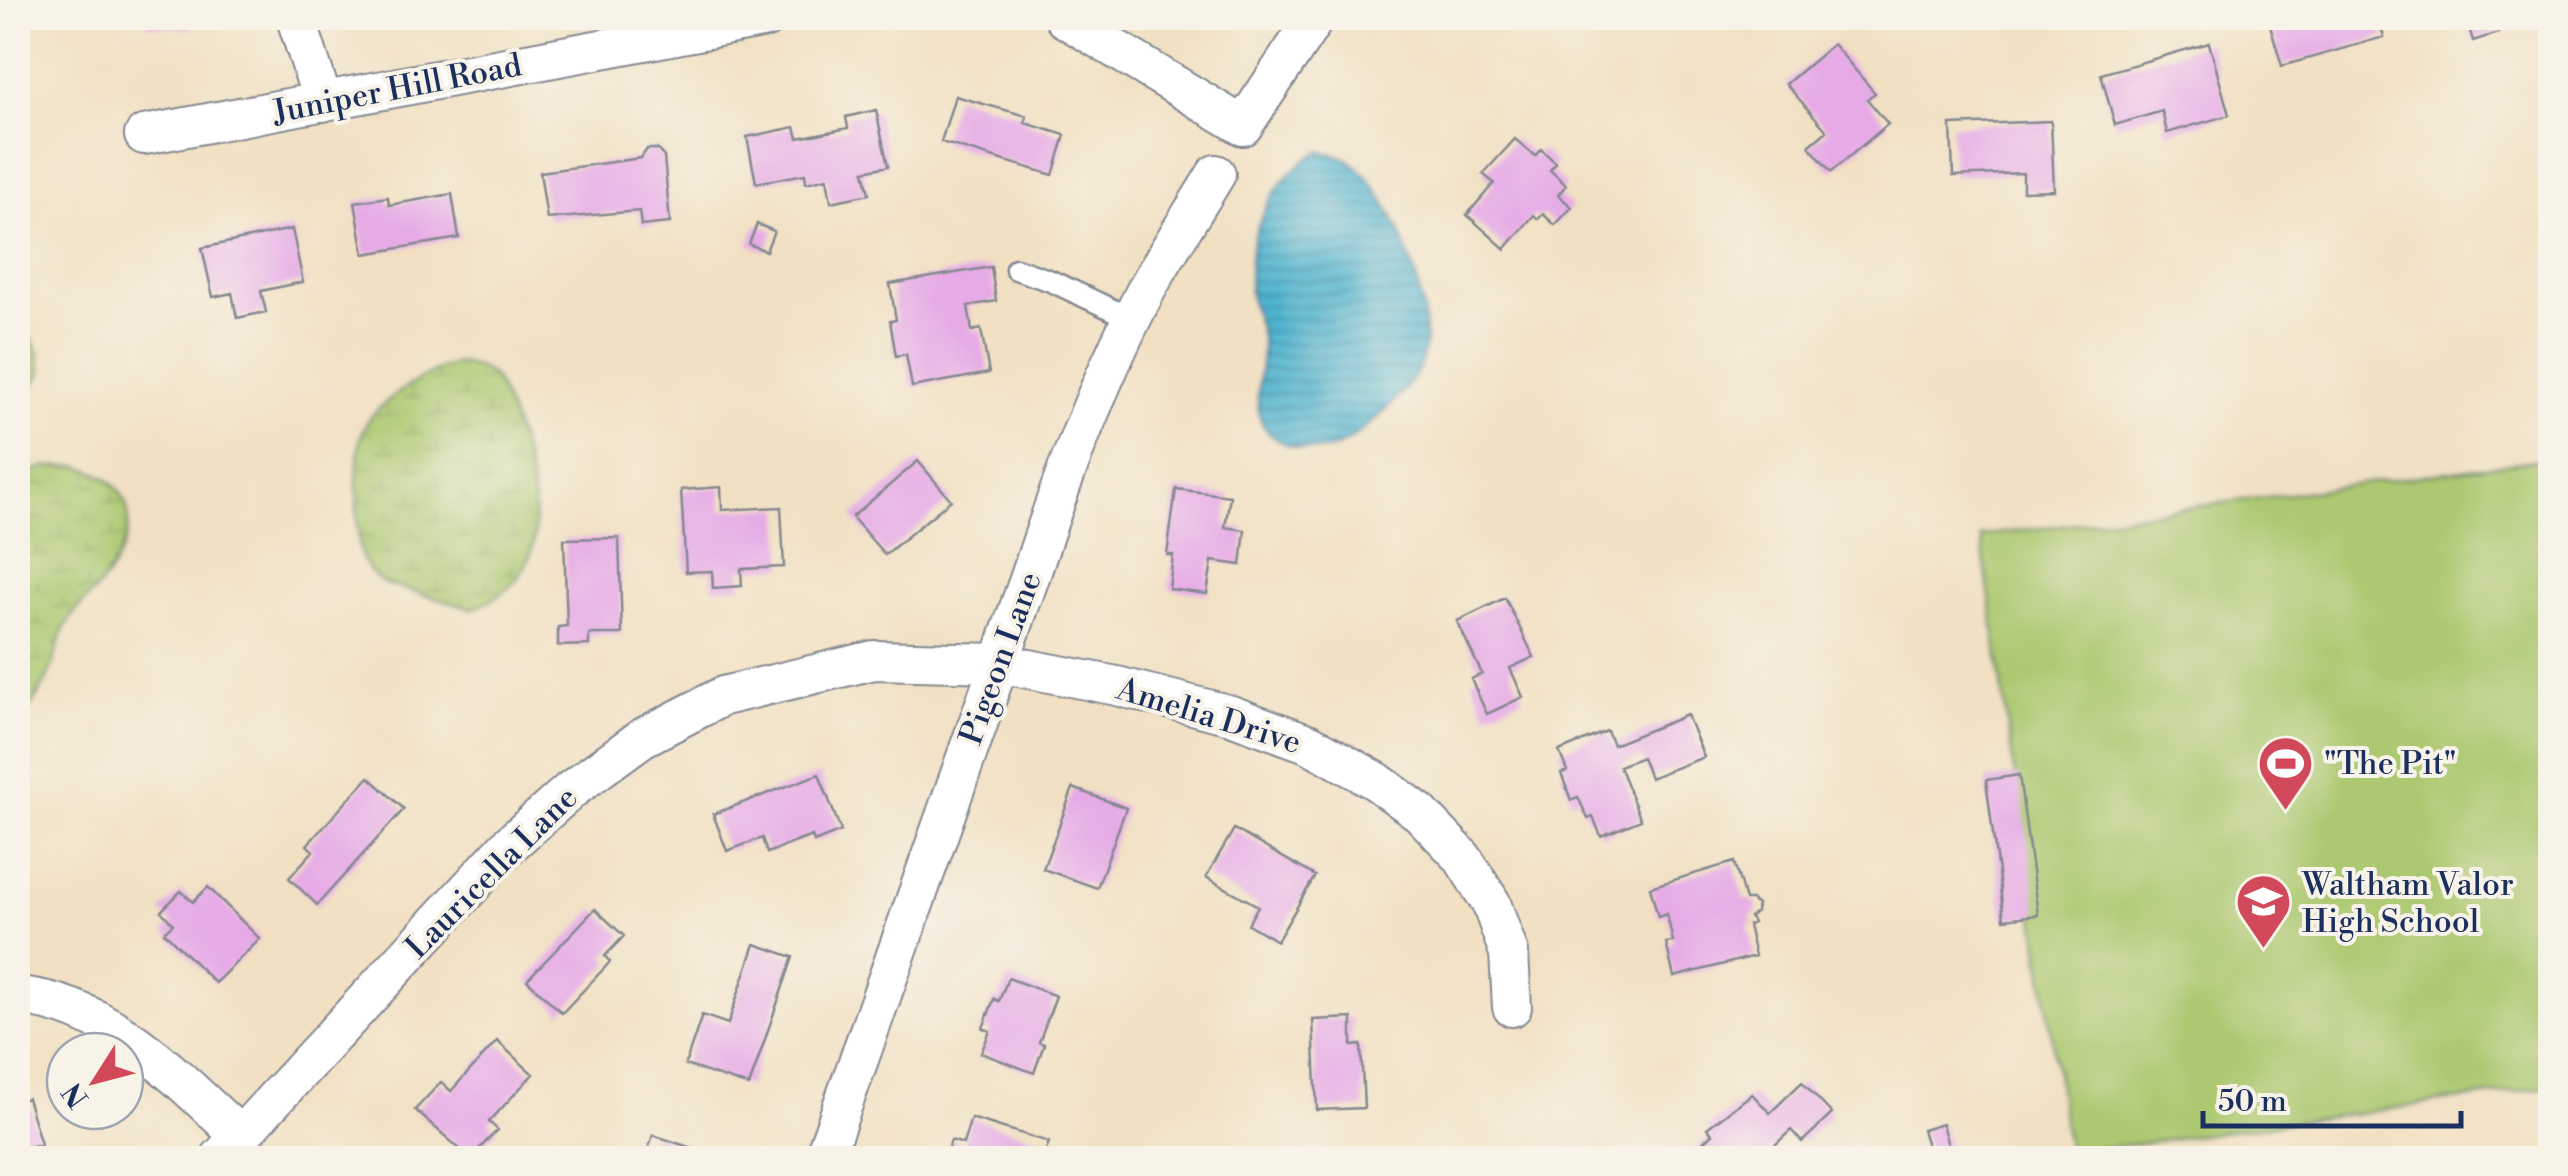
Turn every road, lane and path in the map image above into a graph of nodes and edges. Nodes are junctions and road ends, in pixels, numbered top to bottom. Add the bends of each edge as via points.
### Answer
1 (296, 18) edge
2 (766, 18) edge
3 (1064, 18) edge
4 (1315, 18) edge
5 (324, 102) junction
6 (144, 135) dead end
7 (1216, 174) dead end
8 (1016, 269) dead end
9 (1132, 319) junction
10 (998, 662) junction
11 (18, 996) edge
12 (1512, 1007) dead end
13 (230, 1146) edge
14 (824, 1158) edge

1 - 5 street
2 - 5 street, Juniper Hill Road
3 - 4 street via 1242,126
5 - 6 street, Juniper Hill Road
7 - 9 street, Pigeon Lane
8 - 9 lane
9 - 10 street, Pigeon Lane via 1061,480
10 - 12 street, Amelia Drive via 1231,715 1310,744 1376,780 1420,813 1462,858 1491,903 1509,953
10 - 13 street, Lauricella Lane via 874,660 724,696 642,738 509,844
10 - 14 street, Pigeon Lane
11 - 13 street via 90,1013 126,1035

